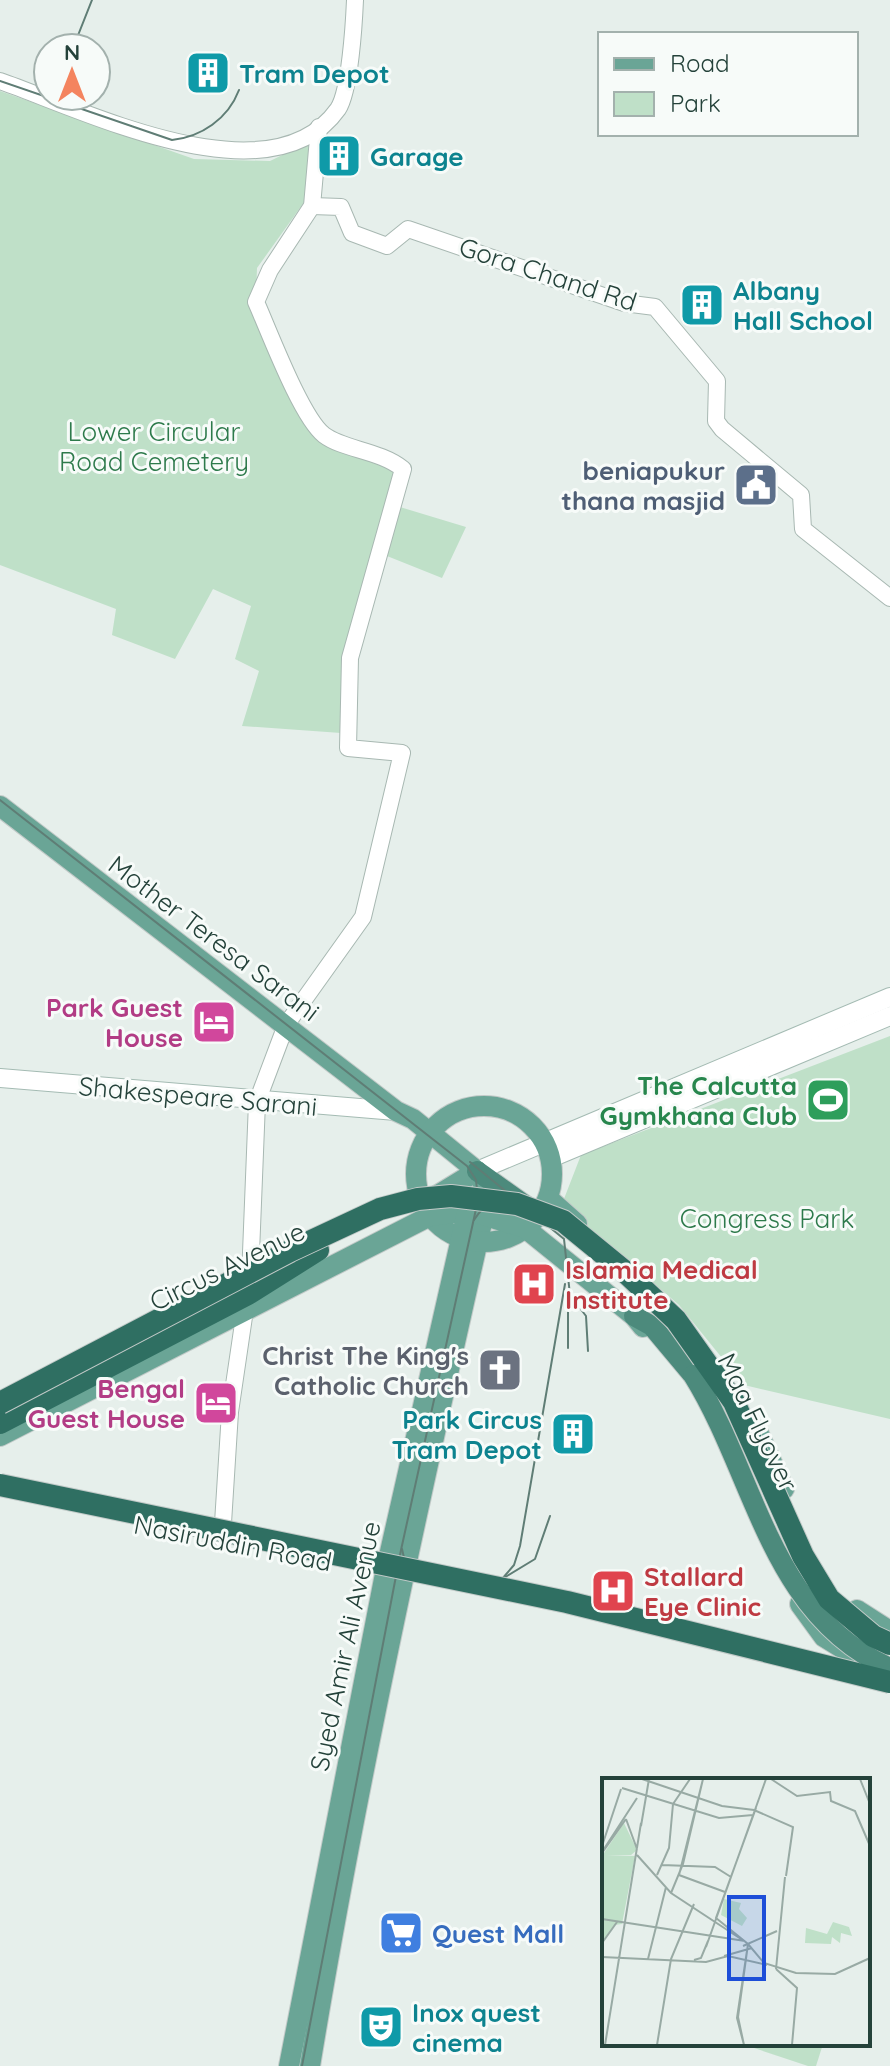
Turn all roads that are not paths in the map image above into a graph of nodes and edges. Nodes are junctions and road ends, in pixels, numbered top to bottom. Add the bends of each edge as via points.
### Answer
1 (355, 0) edge
2 (0, 81) edge
3 (319, 127) junction
4 (312, 206) junction
5 (890, 598) edge
6 (0, 806) edge
7 (890, 997) edge
8 (890, 1016) edge
9 (286, 1025) junction
10 (0, 1078) edge
11 (257, 1102) junction
12 (401, 1115) junction
13 (427, 1136) junction
14 (547, 1149) junction
15 (474, 1173) junction
16 (426, 1210) junction
17 (477, 1213) junction
18 (538, 1214) junction
19 (469, 1240) junction
20 (318, 1250) junction
21 (250, 1281) junction
22 (235, 1308) junction
23 (643, 1321) junction
24 (704, 1371) joint
25 (0, 1403) edge
26 (0, 1410) edge
27 (0, 1423) edge
28 (0, 1436) edge
29 (0, 1485) edge
30 (0, 1494) edge
31 (222, 1540) junction
32 (395, 1576) junction
33 (387, 1617) junction
34 (865, 1617) junction
35 (890, 1631) edge
36 (890, 1644) edge
37 (839, 1648) junction
38 (890, 1656) edge
39 (890, 1668) edge
40 (890, 1679) edge
41 (289, 2066) edge
42 (310, 2066) edge

1 - 3 street via 340,107
2 - 3 street via 183,146 275,149
3 - 4 street
4 - 5 street, Gora Chand Rd via 341,207 352,233 387,246 408,229 624,303 655,307 717,381 716,421 722,429 801,495 803,529
4 - 9 street via 270,270 256,302 306,411 324,435 390,458 403,469 350,658 348,748 402,753 363,917
6 - 9 main road, Mother Teresa Sarani
7 - 14 main road
8 - 14 main road
9 - 11 street
9 - 12 main road, Mother Teresa Sarani
10 - 11 main road, Shakespeare Sarani
11 - 12 main road, Shakespeare Sarani
11 - 21 street
12 - 13 main road, Mother Teresa Sarani via 413,1119
13 - 14 main road via 458,1110 496,1106 531,1125
13 - 15 main road, Mother Teresa Sarani
13 - 16 main road via 416,1166
14 - 15 main road
14 - 18 main road
15 - 16 main road, Circus Avenue
15 - 17 main road, Syed Amir Ali Avenue via 486,1190
15 - 18 highway, Maa Flyover
16 - 17 main road
16 - 19 main road
16 - 20 main road, Circus Avenue
16 - 22 main road, Circus Avenue
17 - 18 main road
17 - 19 main road, Syed Amir Ali Avenue
18 - 19 main road via 505,1239
18 - 23 main road
18 - 24 highway, Maa Flyover via 646,1303
18 - 34 main road, Maa Flyover via 682,1321 748,1411 827,1582
19 - 32 main road, Syed Amir Ali Avenue
20 - 21 main road, Circus Avenue
20 - 22 highway
21 - 26 main road, Circus Avenue
22 - 27 highway
22 - 28 main road, Circus Avenue
22 - 31 street
23 - 37 main road via 708,1413 778,1572 816,1627
23 - 39 highway, Maa Flyover, bridge via 693,1375 716,1413 795,1588 829,1628
24 - 38 highway, Maa Flyover via 800,1572 836,1618
25 - 36 highway, bridge via 380,1209 451,1196 527,1207 563,1221 676,1320 734,1402 803,1556 829,1599
29 - 40 highway, bridge via 567,1602
30 - 31 main road, Nasiruddin Road
31 - 32 main road, Nasiruddin Road
32 - 33 main road, Syed Amir Ali Avenue
32 - 37 main road, Nasiruddin Road via 788,1657 816,1661
33 - 41 main road, Syed Amir Ali Avenue
33 - 42 main road, Syed Amir Ali Avenue
34 - 35 main road, Maa Flyover
34 - 37 main road
37 - 40 main road

